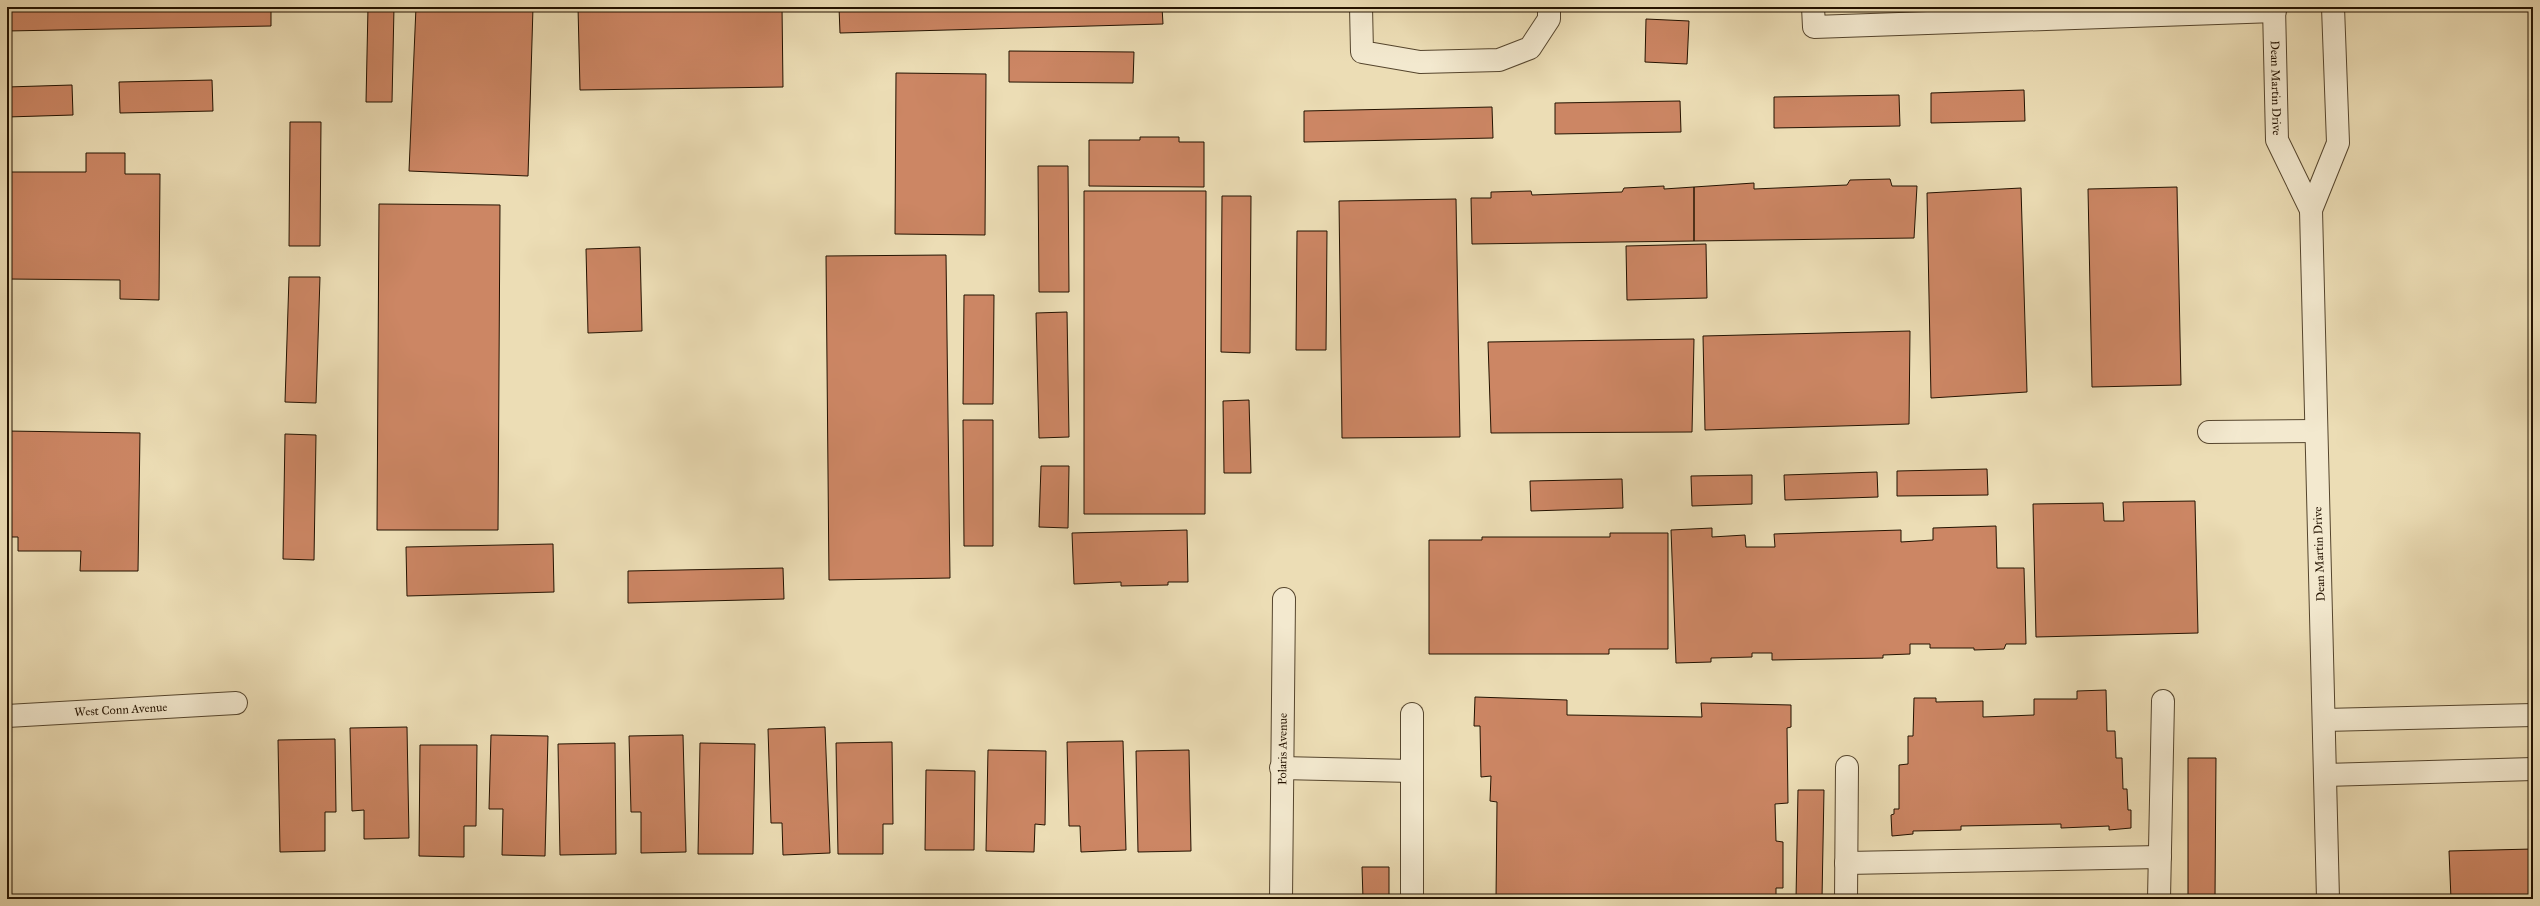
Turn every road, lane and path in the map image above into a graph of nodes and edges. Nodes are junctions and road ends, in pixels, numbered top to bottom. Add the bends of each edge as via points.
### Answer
1 (1361, 7) edge
2 (1549, 7) edge
3 (1813, 7) edge
4 (2333, 7) edge
5 (2275, 9) edge
6 (2160, 10) edge
7 (2311, 210) junction
8 (2316, 431) junction
9 (2209, 432) dead end
10 (1284, 599) dead end
11 (2163, 701) dead end
12 (236, 703) dead end
13 (1412, 714) dead end
14 (2533, 715) edge
15 (7, 716) edge
16 (2324, 720) junction
17 (1847, 767) dead end
18 (1281, 768) junction
19 (2533, 769) edge
20 (1412, 770) junction
21 (2325, 775) junction
22 (2160, 857) junction
23 (1846, 863) junction
24 (1281, 899) edge
25 (1412, 899) edge
26 (1846, 899) edge
27 (2160, 899) edge
28 (2328, 899) edge

1 - 2 street via 1362,52 1420,62 1500,60 1530,48 1549,20
3 - 6 street via 1814,27
4 - 7 street, Dean Martin Drive via 2338,143
5 - 6 street
5 - 7 street, Dean Martin Drive via 2277,140
7 - 8 street, Dean Martin Drive
8 - 9 street
8 - 16 street, Dean Martin Drive
10 - 18 street, Polaris Avenue
11 - 22 street
12 - 15 street, West Conn Avenue
13 - 20 street
14 - 16 street
16 - 21 street, Dean Martin Drive
17 - 23 street
18 - 20 street
18 - 24 street, Polaris Avenue
19 - 21 street
20 - 25 street
21 - 28 street, Dean Martin Drive
22 - 23 street
22 - 27 street
23 - 26 street

